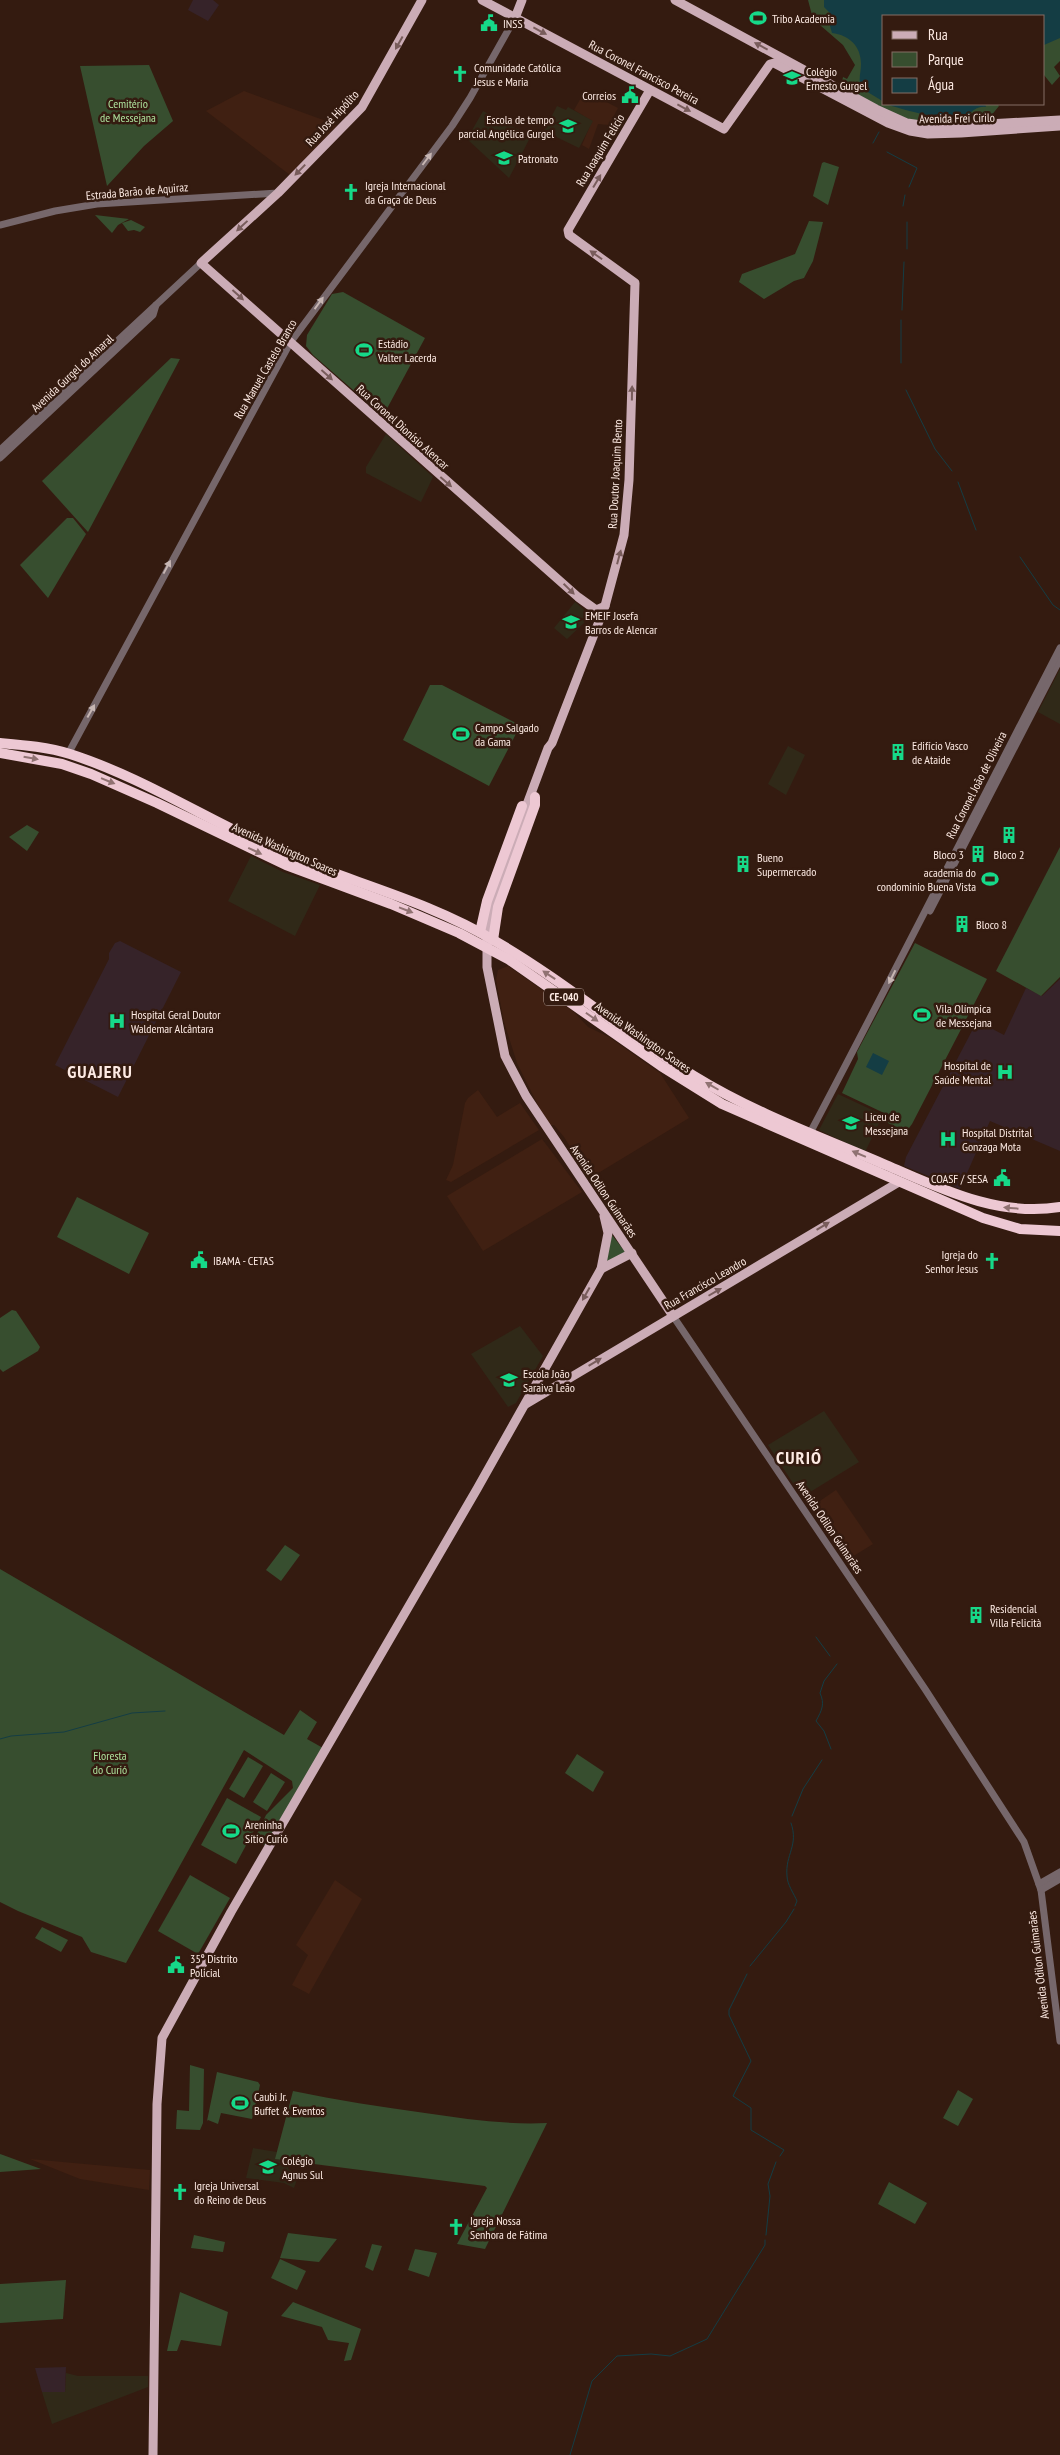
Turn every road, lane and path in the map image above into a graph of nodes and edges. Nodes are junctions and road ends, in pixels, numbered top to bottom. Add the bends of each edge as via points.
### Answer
1 (422, 0) edge
2 (482, 0) edge
3 (522, 0) edge
4 (676, 0) edge
5 (515, 18) junction
6 (650, 90) junction
7 (835, 90) junction
8 (1060, 120) edge
9 (1060, 126) edge
10 (278, 193) junction
11 (0, 225) edge
12 (202, 263) junction
13 (635, 283) joint
14 (156, 304) junction
15 (290, 342) junction
16 (0, 450) edge
17 (0, 458) edge
18 (605, 606) junction
19 (590, 608) junction
20 (593, 637) junction
21 (1060, 648) edge
22 (1060, 659) edge
23 (0, 743) edge
24 (552, 743) junction
25 (0, 753) edge
26 (68, 754) junction
27 (535, 797) junction
28 (524, 809) junction
29 (480, 932) junction
30 (914, 934) junction
31 (493, 940) junction
32 (487, 967) joint
33 (810, 1133) junction
34 (899, 1182) junction
35 (1060, 1207) edge
36 (604, 1216) junction
37 (1060, 1231) edge
38 (632, 1253) junction
39 (601, 1269) junction
40 (673, 1316) junction
41 (536, 1384) junction
42 (542, 1394) junction
43 (523, 1406) junction
44 (1060, 1872) edge
45 (1060, 1879) edge
46 (1040, 1887) junction
47 (1060, 2041) edge
48 (153, 2455) edge

1 -> 10 main road, Rua José Hipólito via 365,102
2 - 5 main road, Rua Coronel Francisco Pereira
3 - 5 main road
7 -> 4 main road
5 -> 6 main road, Rua Coronel Francisco Pereira
15 -> 5 street, Rua Manuel Castelo Branco via 452,126
6 -> 7 main road, Rua Coronel Francisco Pereira via 724,129 770,64 779,64
13 -> 6 main road, Rua Joaquim Felício via 569,235 568,230
7 - 8 main road, Avenida Frei Cirilo via 890,116 927,126
7 - 9 main road, Avenida Frei Cirilo via 888,123 919,132 961,133
10 - 11 street, Estrada Barão de Aquiraz via 97,204
10 -> 12 main road, Avenida Gurgel do Amaral
12 - 14 street, Avenida Gurgel do Amaral
12 -> 15 main road, Rua Coronel Dionísio Alencar
18 -> 13 main road, Rua Doutor Joaquim Bento via 626,523
14 - 16 street, Avenida Gurgel do Amaral
14 - 17 street, Avenida Gurgel do Amaral via 153,315
15 -> 19 main road, Rua Coronel Dionísio Alencar
26 -> 15 street, Rua Manuel Castelo Branco
18 - 19 main road via 598,610
18 - 20 main road, Rua Doutor Joaquim Bento
19 - 20 main road via 594,622
20 - 24 main road, Rua Doutor Joaquim Bento
21 - 30 street, Rua Coronel João de Oliveira
22 - 30 street, Rua Coronel João de Oliveira via 921,927
23 - 26 highway, Avenida Washington Soares / CE-040
24 - 27 main road, Rua Doutor Joaquim Bento via 553,750
24 - 28 main road, Rua Doutor Joaquim Bento
25 -> 34 highway, Avenida Washington Soares / CE-040 via 62,764 91,774 286,865 459,933 508,959 661,1066 722,1104
26 - 29 highway, Avenida Washington Soares / CE-040 via 127,778 271,848 433,910
27 - 28 main road, Rua Doutor Joaquim Bento
27 - 31 highway via 535,805 498,907
28 - 29 highway via 487,901
28 - 32 main road, Rua Doutor Joaquim Bento via 493,905 487,938
29 - 31 highway, Avenida Washington Soares / CE-040
30 -> 33 street, Rua Coronel João de Oliveira
33 -> 31 highway, Avenida Washington Soares / CE-040 via 732,1098 695,1076 554,978
32 - 36 main road, Avenida Odilon Guimarães via 510,1068
35 -> 33 highway, Avenida Washington Soares / CE-040 via 1026,1210 973,1201
34 - 37 highway, Avenida Washington Soares / CE-040 via 1014,1228
40 -> 34 main road, Rua Francisco Leandro
36 - 38 main road, Avenida Odilon Guimarães
36 - 39 main road via 608,1233
38 - 39 main road
38 - 40 main road, Avenida Odilon Guimarães
39 -> 41 main road
42 -> 40 main road, Rua Francisco Leandro
40 - 46 street, Avenida Odilon Guimarães via 1006,1812 1024,1842
41 - 42 main road via 533,1394
41 - 43 main road
42 - 43 main road, Rua Francisco Leandro
43 - 48 main road via 162,2038 157,2104
44 - 46 street
45 - 46 street
46 - 47 street, Avenida Odilon Guimarães

